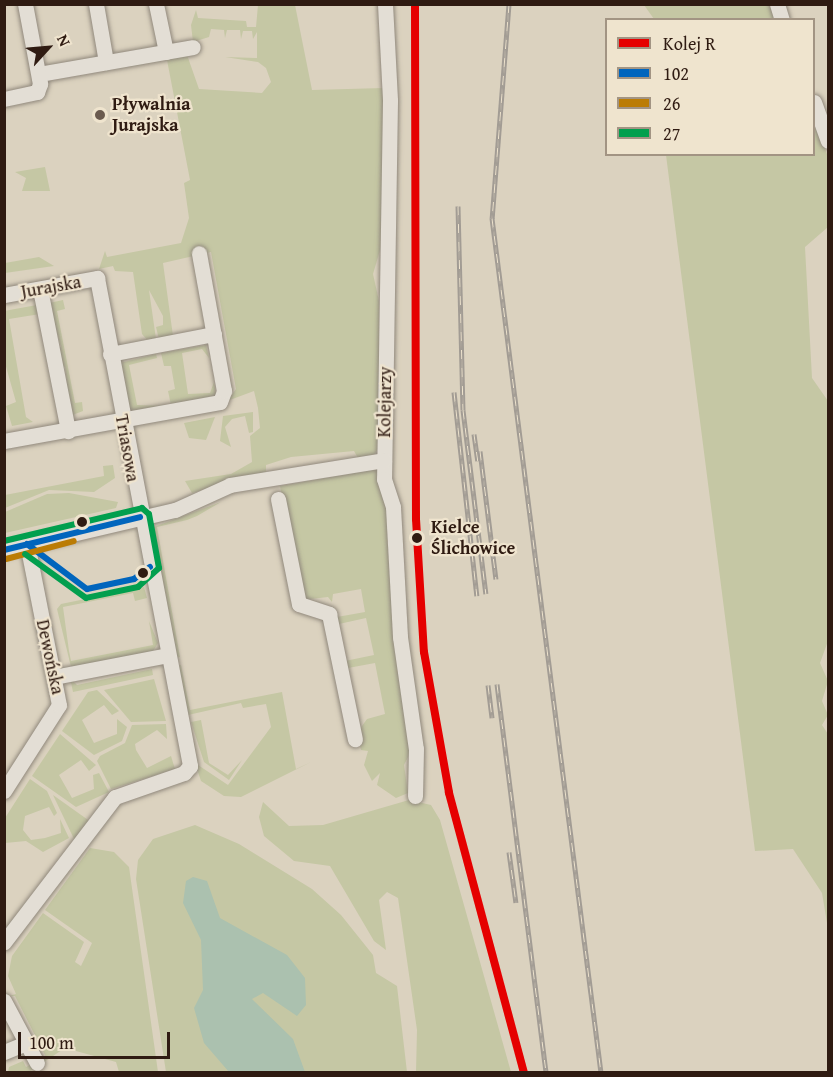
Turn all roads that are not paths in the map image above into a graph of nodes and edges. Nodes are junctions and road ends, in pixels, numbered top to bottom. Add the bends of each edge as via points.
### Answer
1 (25, 4) edge
2 (96, 4) edge
3 (156, 4) edge
4 (385, 4) edge
5 (193, 47) dead end
6 (165, 52) junction
7 (106, 62) junction
8 (39, 74) junction
9 (4, 99) edge
10 (815, 107) edge
11 (828, 141) edge
12 (199, 253) dead end
13 (96, 279) joint
14 (40, 289) junction
15 (4, 295) edge
16 (214, 334) junction
17 (110, 354) junction
18 (123, 422) junction
19 (68, 431) junction
20 (4, 441) edge
21 (384, 460) junction
22 (278, 499) dead end
23 (140, 517) junction
24 (27, 544) junction
25 (4, 550) edge
26 (168, 655) junction
27 (54, 677) junction
28 (355, 739) dead end
29 (4, 792) edge
30 (415, 796) dead end
31 (4, 942) edge
32 (4, 1001) edge
33 (26, 1042) junction
34 (4, 1052) edge
35 (37, 1063) dead end

1 - 8 street
2 - 7 street
3 - 6 street
4 - 21 street, Kolejarzy via 390,101
5 - 6 street
6 - 7 street
7 - 8 street
8 - 9 street via 37,92
10 - 11 street
12 - 16 street
13 - 14 street, Jurajska
13 - 17 street, Triasowa
14 - 15 street, Jurajska
14 - 19 street
16 - 17 street
16 - 18 street via 224,391 220,402
17 - 18 street, Triasowa
18 - 19 street
18 - 23 street, Triasowa
19 - 20 street
21 - 23 street via 230,485 184,507
21 - 30 street, Kolejarzy via 416,749
22 - 28 street via 299,604 329,614
23 - 24 street
23 - 26 street, Triasowa
24 - 25 street
24 - 27 street, Dewońska
26 - 27 street
26 - 31 street, Triasowa via 189,758 184,773 115,797
27 - 29 street, Dewońska via 59,707
32 - 33 street
33 - 34 street
33 - 35 street

